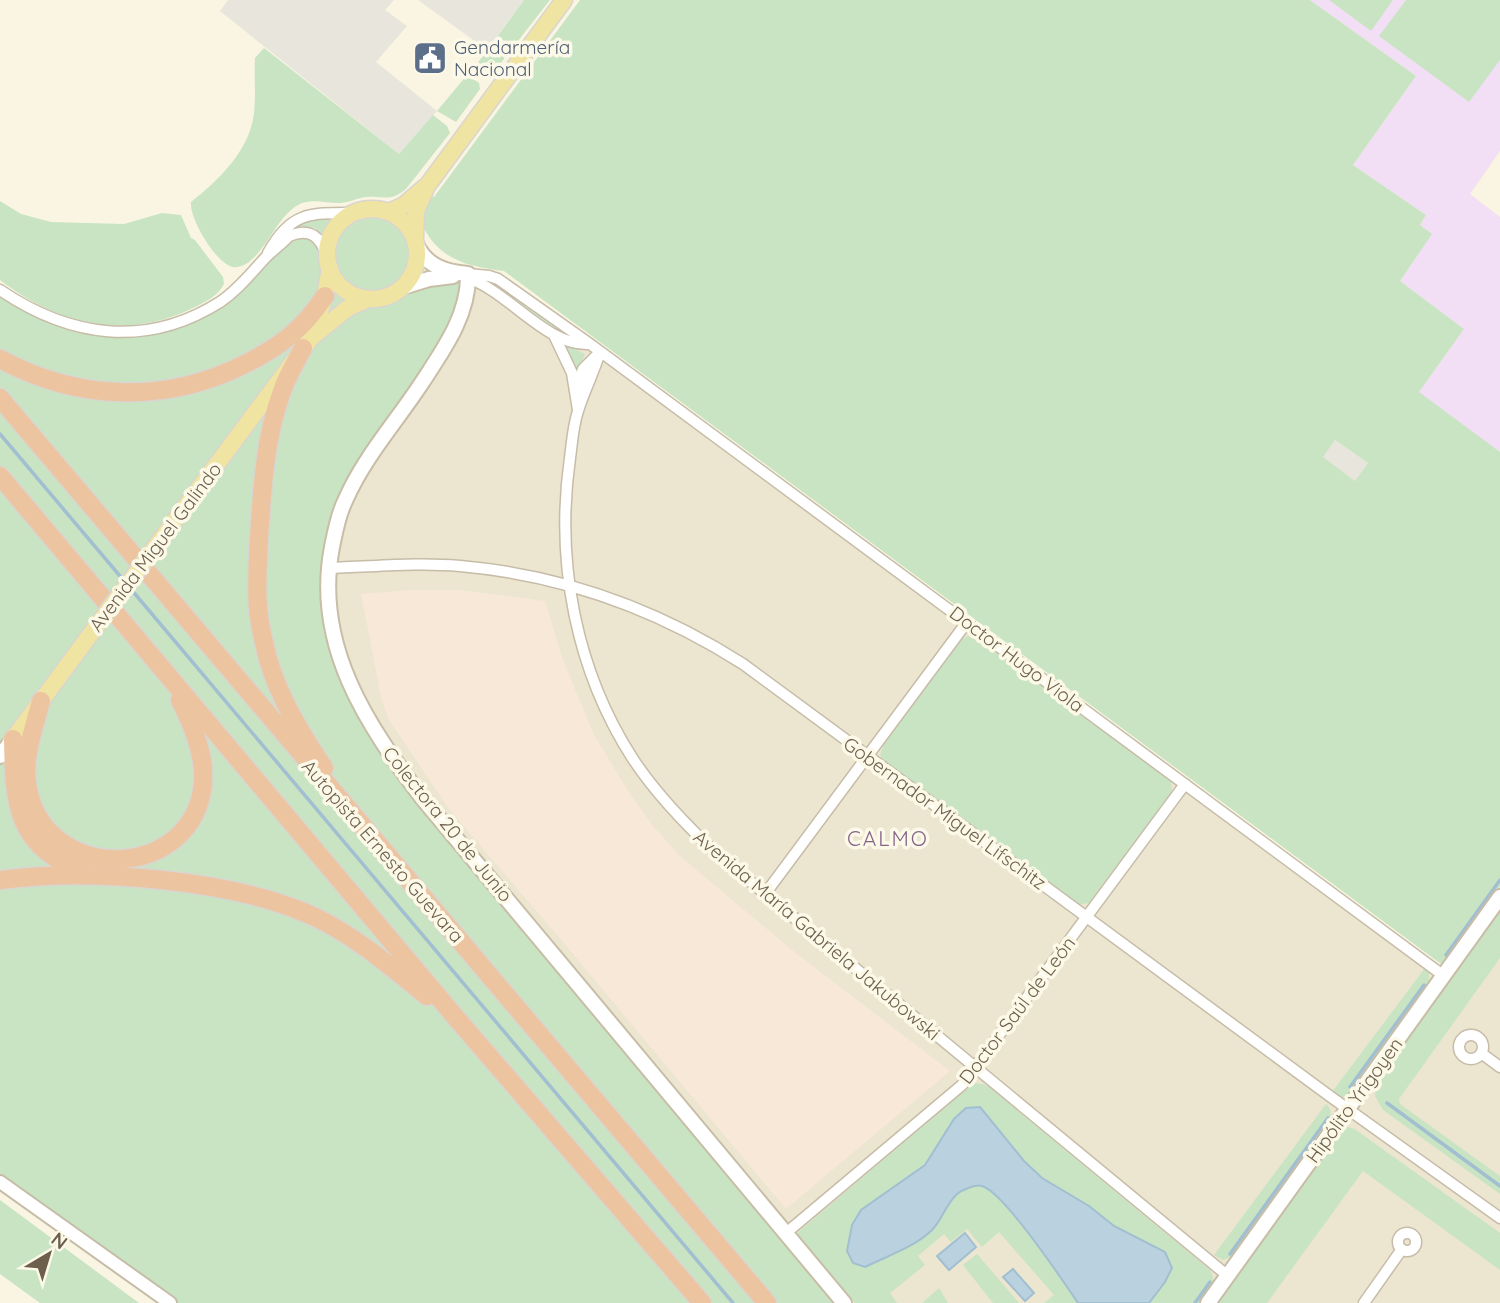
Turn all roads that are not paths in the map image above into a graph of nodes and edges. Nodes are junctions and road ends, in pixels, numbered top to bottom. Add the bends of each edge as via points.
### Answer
1 (564, 0) edge
2 (427, 186) junction
3 (389, 212) junction
4 (354, 213) junction
5 (415, 241) junction
6 (266, 257) junction
7 (328, 262) junction
8 (468, 276) junction
9 (403, 288) junction
10 (0, 290) edge
11 (325, 296) junction
12 (368, 299) junction
13 (552, 333) junction
14 (307, 343) junction
15 (590, 344) junction
16 (600, 352) junction
17 (0, 359) edge
18 (576, 391) junction
19 (0, 398) edge
20 (578, 410) junction
21 (0, 476) edge
22 (328, 568) junction
23 (569, 586) junction
24 (967, 622) junction
25 (165, 672) junction
26 (41, 701) junction
27 (13, 739) junction
28 (0, 756) edge
29 (867, 756) junction
30 (1185, 784) junction
31 (369, 835) junction
32 (101, 876) junction
33 (0, 880) edge
34 (765, 894) junction
35 (1500, 897) edge
36 (1087, 918) junction
37 (1444, 975) junction
38 (457, 1019) junction
39 (1481, 1053) dead end
40 (1500, 1067) edge
41 (976, 1068) junction
42 (1348, 1109) junction
43 (0, 1182) edge
44 (1500, 1218) edge
45 (786, 1233) junction
46 (1402, 1250) dead end
47 (1228, 1276) junction
48 (170, 1303) edge
49 (702, 1303) edge
50 (766, 1303) edge
51 (844, 1303) edge
52 (1208, 1303) edge
53 (1364, 1303) edge

1 - 2 main road
2 - 3 main road
2 - 5 main road via 416,211
3 - 4 main road
3 - 5 main road via 405,223
4 - 6 street via 309,214 294,220
4 - 7 main road via 331,235
5 - 8 main road, Doctor Hugo Viola via 434,266
5 - 9 main road via 416,267
6 - 7 street via 300,231 319,239
6 - 10 street via 220,301 174,323 145,330 84,329 24,307
7 - 11 main road, Avenida Miguel Galindo
7 - 12 main road via 344,289
8 - 9 main road, Doctor Hugo Viola
8 - 13 street, Doctor Hugo Viola
8 - 15 street, Doctor Hugo Viola via 498,279
8 - 22 main road, Colectora 20 de Junio via 467,296 454,330 344,503
9 - 12 main road via 393,295
11 - 14 main road, Avenida Miguel Galindo
11 - 17 highway via 286,340 234,369 182,387 149,393 81,390
12 - 14 main road, Avenida Miguel Galindo via 348,308
13 - 15 street, Doctor Hugo Viola
13 - 18 street, Avenida María Gabriela Jakubowski via 567,359
14 - 26 main road, Avenida Miguel Galindo, bridge
14 - 31 highway via 282,388 274,417 260,518 258,610 269,662 292,714
15 - 16 street, Doctor Hugo Viola
16 - 18 street via 583,369
16 - 20 street, Avenida María Gabriela Jakubowski
16 - 24 street, Doctor Hugo Viola
18 - 20 street, Avenida María Gabriela Jakubowski
19 - 31 highway, Autopista Ernesto Guevara
20 - 23 street, Avenida María Gabriela Jakubowski via 566,482
21 - 25 highway
22 - 23 street, Gobernador Miguel Lifschitz via 459,566
22 - 45 main road, Colectora 20 de Junio via 329,616 341,664 391,757
23 - 29 street, Gobernador Miguel Lifschitz via 642,610 714,646
23 - 34 street, Avenida María Gabriela Jakubowski via 586,661 633,758 690,829
24 - 29 street
24 - 30 street, Doctor Hugo Viola
25 - 26 highway via 200,750 201,799 190,822 173,841 150,854 125,860 74,851 55,838 33,806 26,763
25 - 38 highway
26 - 27 main road, Avenida Miguel Galindo
27 - 28 main road, Avenida Miguel Galindo
27 - 32 highway via 15,799 33,836 61,861
29 - 34 street
29 - 36 street, Gobernador Miguel Lifschitz
30 - 36 street, Doctor Saúl de León
30 - 37 street, Doctor Hugo Viola
31 - 50 highway, Autopista Ernesto Guevara
32 - 33 highway via 36,875
32 - 38 highway via 239,893 317,918 371,950
34 - 41 street, Avenida María Gabriela Jakubowski
35 - 37 main road, Hipólito Yrigoyen
36 - 41 street, Doctor Saúl de León
36 - 42 street, Gobernador Miguel Lifschitz
37 - 42 main road, Hipólito Yrigoyen
38 - 49 highway
39 - 40 street
41 - 45 street, Doctor Saúl de León via 962,1085
41 - 47 street, Avenida María Gabriela Jakubowski
42 - 44 street, Gobernador Miguel Lifschitz
42 - 47 main road, Hipólito Yrigoyen
43 - 48 street
45 - 51 main road, Colectora 20 de Junio
46 - 53 street
47 - 52 main road, Hipólito Yrigoyen

